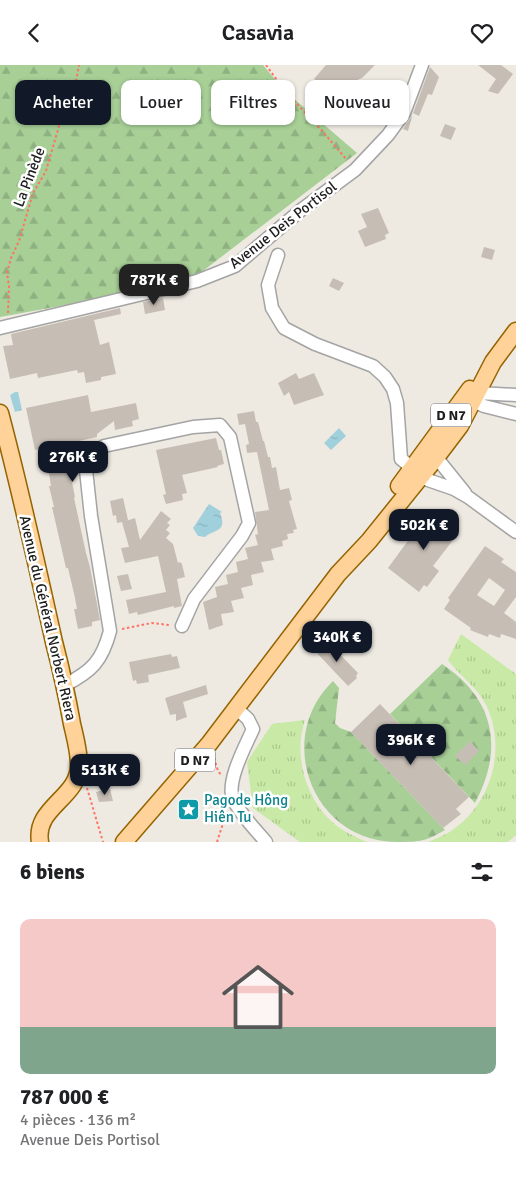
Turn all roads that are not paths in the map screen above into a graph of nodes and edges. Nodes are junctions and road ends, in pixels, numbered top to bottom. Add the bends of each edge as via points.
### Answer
1 (422, 65) edge
2 (278, 255) dead end
3 (2, 328) edge
4 (516, 331) edge
5 (471, 395) junction
6 (516, 395) edge
7 (0, 413) edge
8 (516, 414) edge
9 (429, 456) junction
10 (416, 472) junction
11 (468, 497) junction
12 (516, 532) edge
13 (182, 626) road end
14 (65, 685) junction
15 (236, 708) junction
16 (151, 811) junction
17 (40, 842) edge
18 (124, 842) edge
19 (132, 842) edge
20 (266, 842) edge

1 - 3 street, Avenue Deis Portisol via 404,113 388,135 355,170 235,265 197,281
2 - 10 street via 268,285 272,307 284,328 373,366 385,377 397,403 401,459
4 - 5 main road, D N7
5 - 6 street
5 - 8 street via 484,406
5 - 9 main road, D N7
7 - 14 main road, Avenue du Général Norbert Riera
9 - 10 main road, D N7
9 - 11 street via 440,462
10 - 11 street via 428,481
10 - 15 main road, D N7 via 362,536 338,574
11 - 12 street
13 - 14 street via 194,599 249,523 230,437 220,425 193,427 104,446 90,456 86,470 91,516 110,631 97,664
14 - 17 main road, Avenue du Général Norbert Riera via 78,752 78,777 40,824
15 - 16 main road, D N7
15 - 20 street via 253,729 228,778 232,797
16 - 18 main road, D N7
16 - 19 main road, D N7

